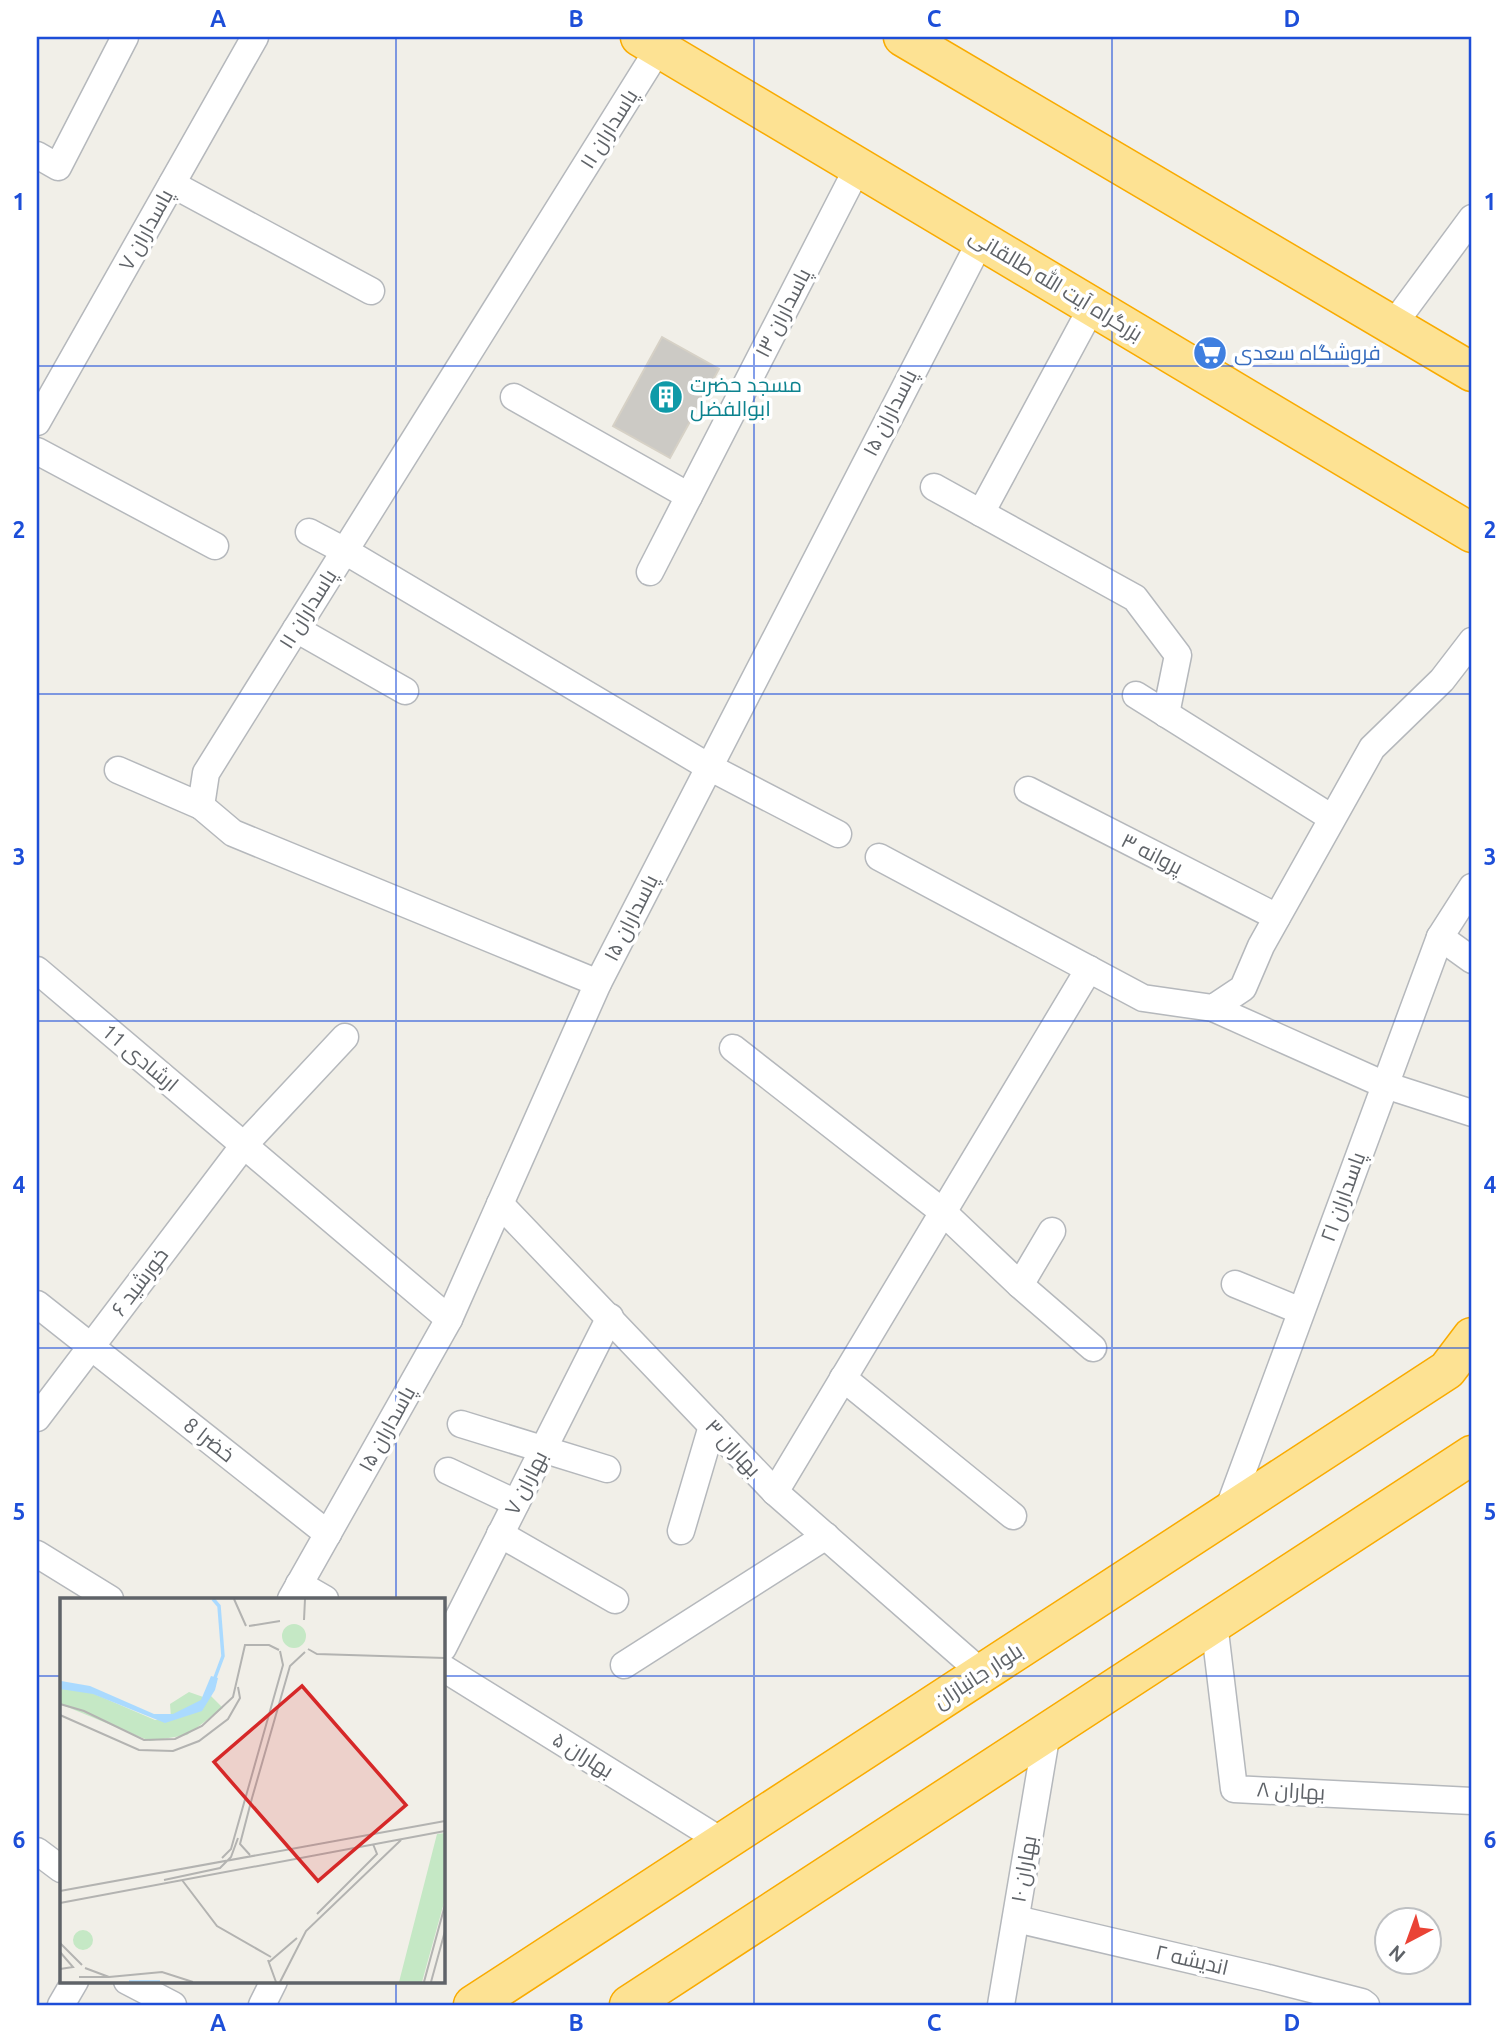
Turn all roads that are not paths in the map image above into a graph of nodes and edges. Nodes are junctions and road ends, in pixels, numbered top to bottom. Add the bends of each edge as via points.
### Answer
1 (125, 37) edge
2 (254, 37) edge
3 (902, 37) edge
4 (650, 43) edge
5 (37, 155) edge
6 (858, 167) junction
7 (172, 184) junction
8 (1472, 218) edge
9 (981, 240) junction
10 (371, 291) dead end
11 (1092, 307) junction
12 (1392, 325) junction
13 (1472, 372) edge
14 (514, 397) dead end
15 (37, 422) edge
16 (37, 451) edge
17 (934, 486) dead end
18 (689, 496) junction
19 (981, 513) junction
20 (309, 532) dead end
21 (1472, 533) edge
22 (215, 546) dead end
23 (345, 551) junction
24 (650, 572) dead end
25 (296, 629) junction
26 (1472, 641) edge
27 (405, 691) dead end
28 (1136, 695) dead end
29 (1166, 714) junction
30 (709, 766) junction
31 (118, 770) dead end
32 (1028, 790) dead end
33 (201, 806) junction
34 (1332, 818) junction
35 (838, 834) dead end
36 (879, 857) dead end
37 (1472, 887) edge
38 (1277, 917) junction
39 (1440, 937) junction
40 (1472, 960) edge
41 (1089, 969) junction
42 (37, 970) edge
43 (598, 983) junction
44 (1213, 1008) junction
45 (345, 1037) dead end
46 (733, 1048) dead end
47 (1385, 1085) junction
48 (1472, 1113) edge
49 (244, 1145) junction
50 (500, 1204) junction
51 (943, 1212) junction
52 (1052, 1231) dead end
53 (1235, 1284) dead end
54 (1020, 1285) junction
55 (37, 1304) edge
56 (1301, 1311) junction
57 (610, 1317) junction
58 (449, 1319) junction
59 (1472, 1337) edge
60 (91, 1347) junction
61 (1093, 1348) dead end
62 (844, 1378) junction
63 (37, 1418) edge
64 (461, 1424) dead end
65 (712, 1426) junction
66 (544, 1449) junction
67 (1472, 1455) edge
68 (607, 1469) dead end
69 (448, 1471) dead end
70 (775, 1492) junction
71 (516, 1503) junction
72 (1227, 1513) junction
73 (1013, 1516) dead end
74 (681, 1531) dead end
75 (328, 1534) junction
76 (500, 1534) junction
77 (825, 1536) junction
78 (37, 1554) edge
79 (295, 1592) edge
80 (108, 1598) edge
81 (321, 1598) edge
82 (615, 1600) dead end
83 (1214, 1623) junction
84 (444, 1646) edge
85 (624, 1665) dead end
86 (444, 1669) edge
87 (982, 1673) junction
88 (1047, 1732) junction
89 (1472, 1801) edge
90 (723, 1842) junction
91 (37, 1851) edge
92 (60, 1868) edge
93 (1016, 1919) junction
94 (74, 1982) edge
95 (129, 1982) edge
96 (274, 1982) edge
97 (61, 2005) edge
98 (173, 2005) edge
99 (262, 2005) edge
100 (473, 2005) edge
101 (629, 2005) edge
102 (1001, 2005) edge
103 (1366, 2005) edge

1 - 5 street via 58,167
2 - 7 street, پاسداران ۷
3 - 12 highway
4 - 6 highway, بزرگراه آیت الله طالقانی
4 - 23 street, پاسداران ١١
6 - 9 highway, بزرگراه آیت الله طالقانی
6 - 18 street, پاسداران ۱۳
7 - 10 street
7 - 15 street, پاسداران ۷
8 - 12 street
9 - 11 highway, بزرگراه آیت الله طالقانی
9 - 30 street, پاسداران ۱۵
11 - 19 street
11 - 21 highway, بزرگراه آیت الله طالقانی
12 - 13 highway
14 - 18 street
16 - 22 street
17 - 19 street
18 - 24 street, پاسداران ۱۳
19 - 29 street via 1135,598 1178,654
20 - 23 street
23 - 25 street, پاسداران ١١
23 - 30 street
25 - 27 street
25 - 33 street, پاسداران ١١ via 206,773
26 - 34 street via 1442,680 1372,748
28 - 29 street
29 - 34 street
30 - 35 street
30 - 43 street, پاسداران ۱۵
31 - 33 street
32 - 38 street, پروانه ۳
33 - 43 street via 233,833
34 - 38 street
36 - 41 street
37 - 39 street, پاسداران ۲۱
38 - 44 street via 1243,988
39 - 40 street
39 - 47 street, پاسداران ۲۱
41 - 44 street via 1143,998
41 - 51 street
42 - 49 street, ارشادی 11
43 - 50 street, پاسداران ۱۵
44 - 47 street
45 - 49 street, خورشید ۶
46 - 51 street
47 - 48 street
47 - 56 street, پاسداران ۲۱
49 - 58 street, ارشادی 11
49 - 60 street, خورشید ۶
50 - 57 street, بهاران ۳
50 - 58 street, پاسداران ۱۵
51 - 54 street
51 - 62 street
52 - 54 street
53 - 56 street
54 - 61 street
55 - 60 street, خضرا 8
56 - 72 street, پاسداران ۲۱
57 - 65 street, بهاران ۳
57 - 66 street, بهاران ۷
58 - 75 street, پاسداران ۱۵
59 - 72 highway, بلوار جانبازان via 1447,1370
60 - 63 street, خورشید ۶
60 - 75 street, خضرا 8
62 - 70 street
62 - 73 street
64 - 66 street
65 - 70 street, بهاران ۳
65 - 74 street
66 - 68 street
66 - 71 street, بهاران ۷
67 - 83 highway
69 - 71 street
70 - 77 street, بهاران ۳
71 - 76 street, بهاران ۷
72 - 87 highway, بلوار جانبازان
75 - 79 street, پاسداران ۱۵
76 - 82 street
76 - 84 street, بهاران ۷
77 - 85 street
77 - 87 street, بهاران ۳
78 - 80 street
79 - 81 street
83 - 88 highway
83 - 89 street, بهاران ۸ via 1234,1788
86 - 90 street, بهاران ۵
87 - 90 highway, بلوار جانبازان
88 - 93 street, بهاران ۱۰
88 - 101 highway
90 - 100 highway, بلوار جانبازان
91 - 92 street
93 - 102 street, بهاران ۱۰
93 - 103 street, اندیشه ۲
94 - 97 street
95 - 98 street
96 - 99 street

